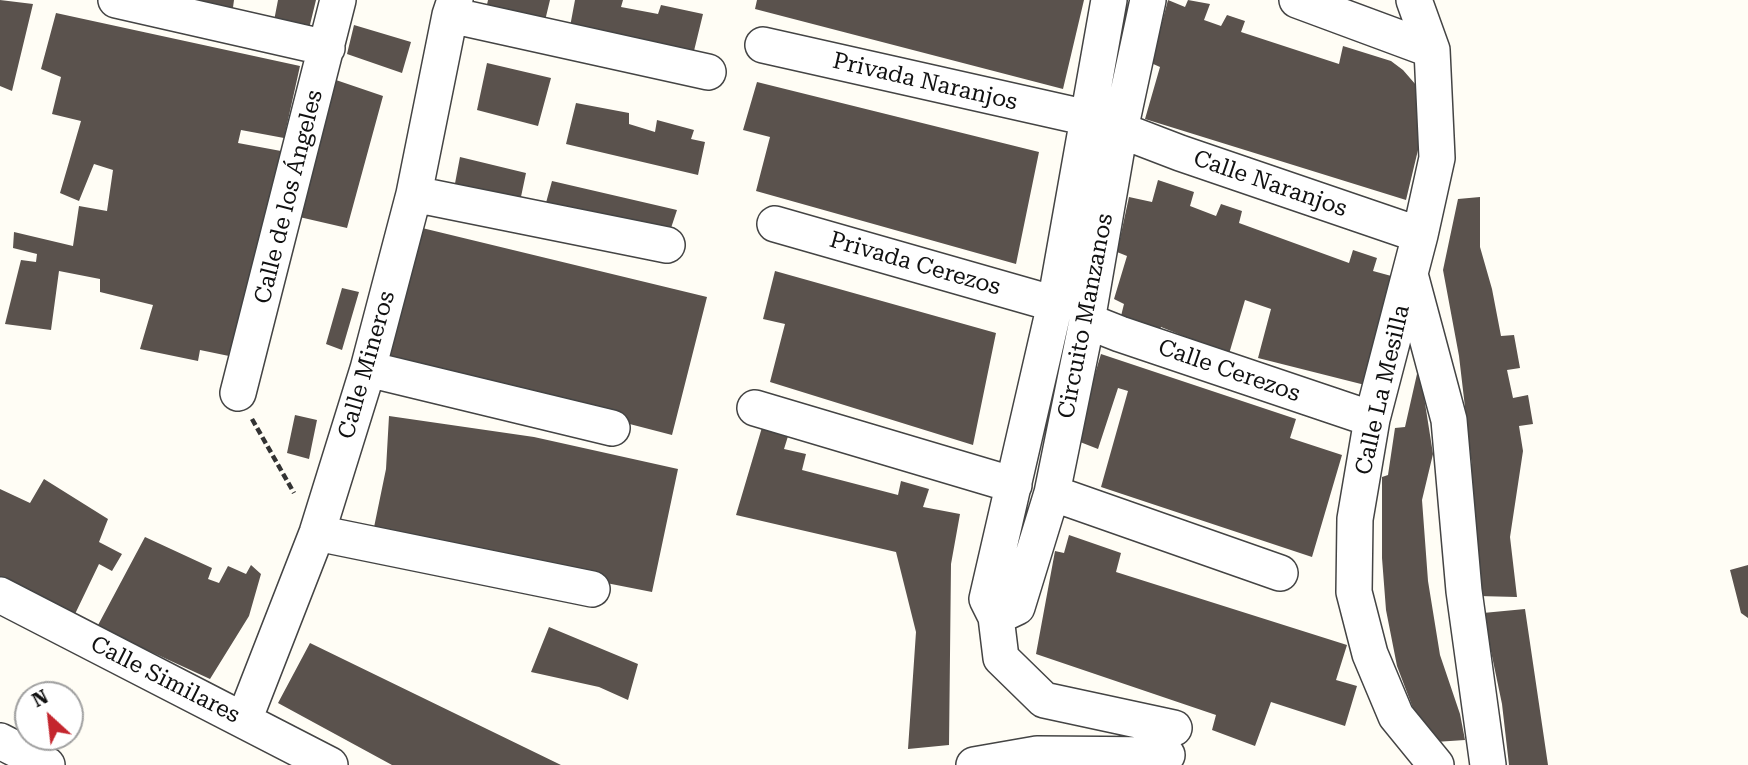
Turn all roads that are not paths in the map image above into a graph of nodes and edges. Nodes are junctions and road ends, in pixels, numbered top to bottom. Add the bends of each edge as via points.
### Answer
1 (116, 0) edge
2 (338, 0) edge
3 (1110, 0) edge
4 (1148, 0) edge
5 (1297, 0) edge
6 (1414, 0) edge
7 (453, 7) edge
8 (763, 45) dead end
9 (327, 48) junction
10 (1432, 50) junction
11 (708, 72) dead end
12 (1088, 118) junction
13 (1120, 130) junction
14 (414, 194) junction
15 (775, 224) dead end
16 (1420, 235) junction
17 (667, 245) dead end
18 (1410, 274) junction
19 (1055, 304) junction
20 (1087, 321) junction
21 (368, 369) junction
22 (238, 393) road end
23 (755, 408) dead end
24 (1372, 419) junction
25 (612, 428) dead end
26 (1014, 485) junction
27 (1052, 493) junction
28 (317, 533) junction
29 (1280, 573) dead end
30 (592, 589) dead end
31 (0, 595) edge
32 (996, 617) junction
33 (1044, 700) junction
34 (244, 720) junction
35 (0, 740) edge
36 (1037, 754) junction
37 (47, 765) edge
38 (330, 765) edge
39 (974, 765) edge
40 (1436, 765) edge
41 (1488, 765) edge

1 - 9 street
2 - 9 street, Calle de los Ángeles
3 - 12 street, Circuito Manzanos
4 - 13 street, Circuito Manzanos
5 - 10 street
6 - 10 street, Calle La Mesilla
7 - 11 street
7 - 14 street, Calle Mineros
8 - 12 street, Privada Naranjos
9 - 22 street, Calle de los Ángeles
10 - 16 street, Calle La Mesilla via 1437,158
12 - 19 street, Circuito Manzanos
13 - 16 street, Calle Naranjos
13 - 20 street, Circuito Manzanos
14 - 17 street
14 - 21 street, Calle Mineros
15 - 19 street, Privada Cerezos
16 - 18 street, Calle La Mesilla
18 - 24 street, Calle La Mesilla
18 - 41 street via 1449,420 1464,591
19 - 26 street, Circuito Manzanos
20 - 24 street, Calle Cerezos
20 - 27 street, Circuito Manzanos
21 - 25 street
21 - 28 street, Calle Mineros
23 - 26 street
24 - 40 street, Calle La Mesilla via 1355,519 1354,592 1370,654 1396,716
26 - 32 street, Circuito Manzanos via 987,599
27 - 29 street
27 - 32 street, Circuito Manzanos via 1017,607
28 - 30 street
28 - 34 street, Calle Mineros
31 - 34 street, Calle Similares
32 - 33 street, Circuito Manzanos via 1001,658
33 - 36 street
33 - 36 street via 1170,742
34 - 38 street, Calle Similares
35 - 37 street
36 - 39 street

